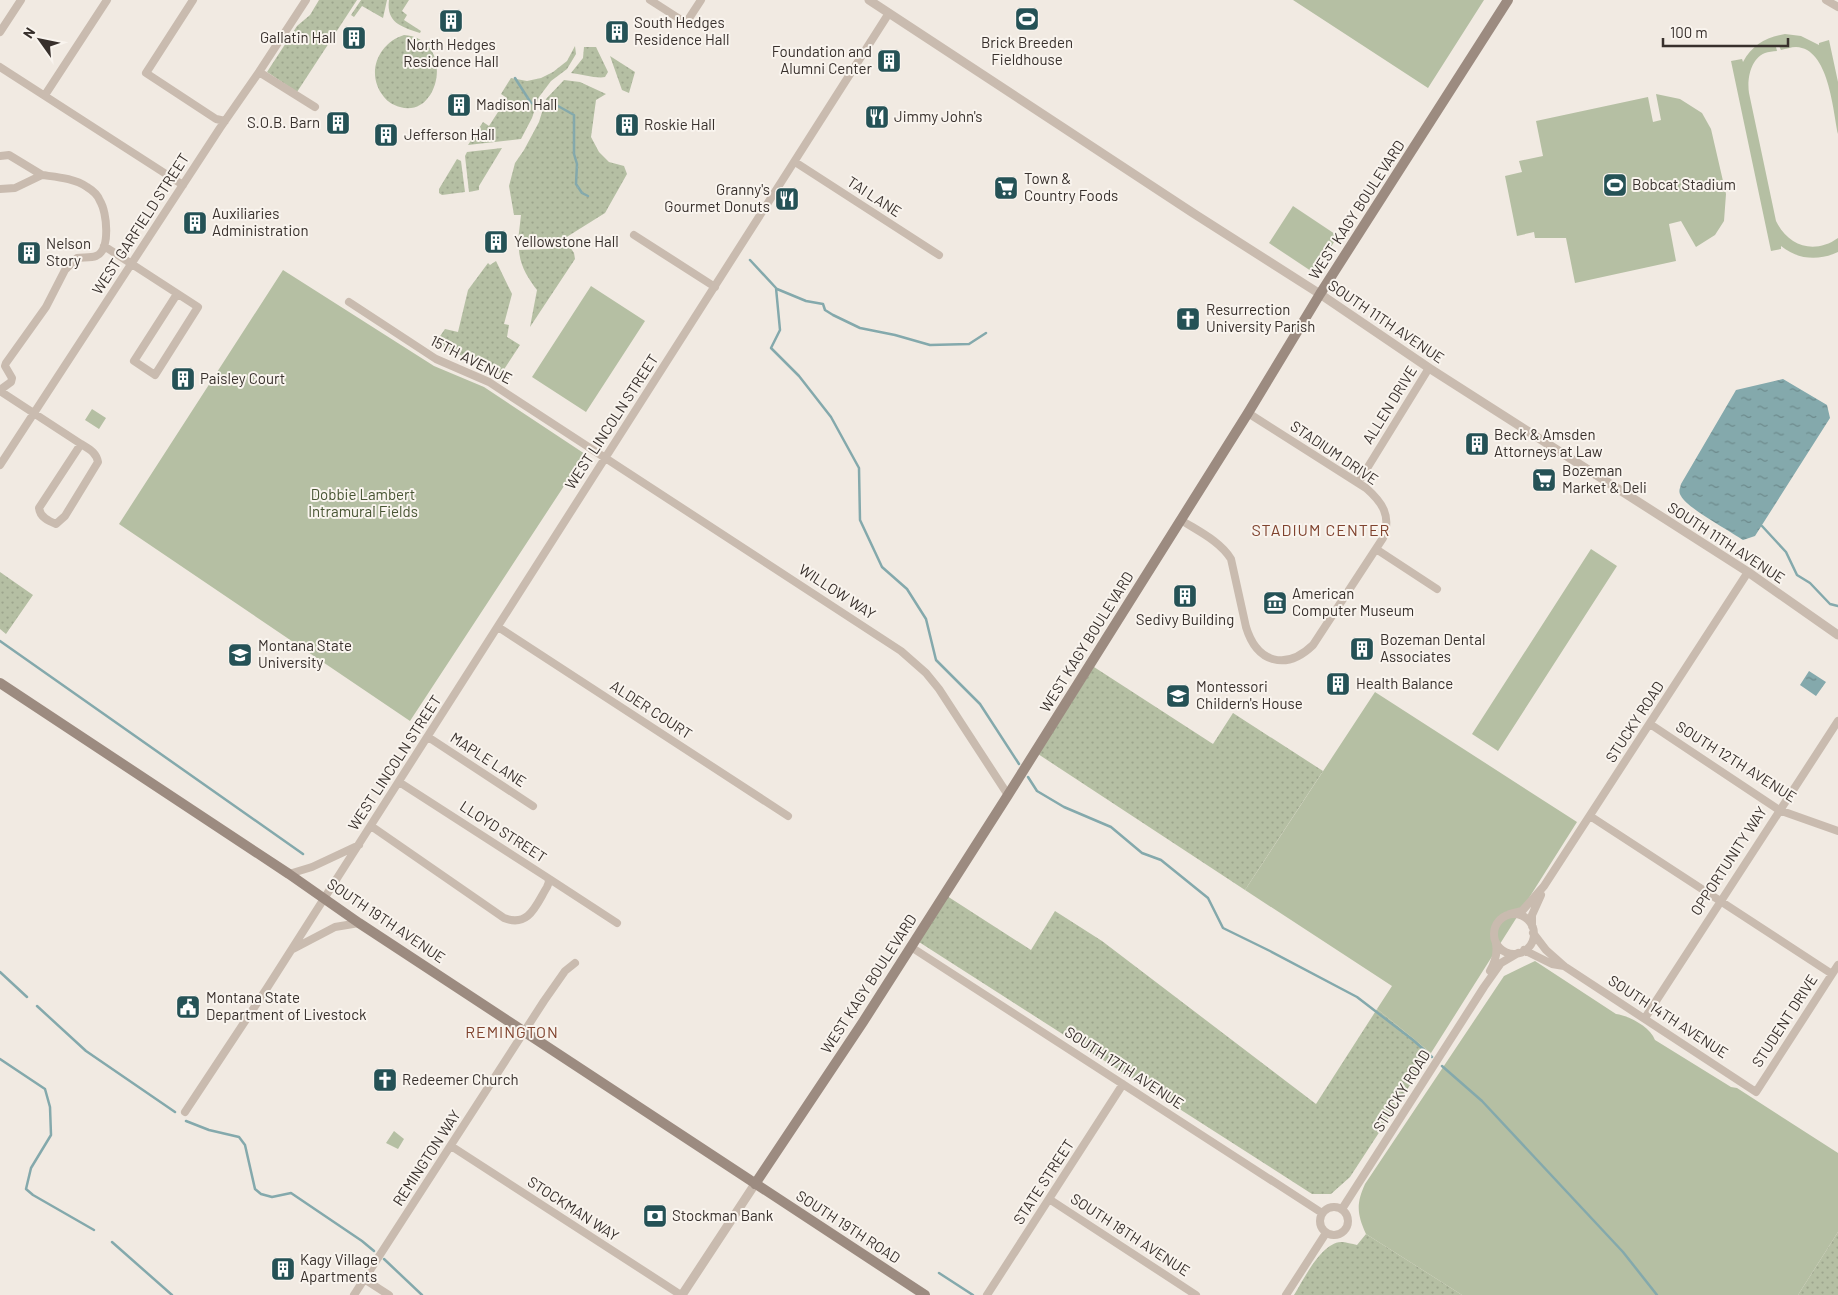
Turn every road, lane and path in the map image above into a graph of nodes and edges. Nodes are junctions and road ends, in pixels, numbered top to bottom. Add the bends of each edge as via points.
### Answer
1 (21, 0) edge
2 (107, 0) edge
3 (192, 0) edge
4 (306, 0) edge
5 (650, 0) edge
6 (701, 0) edge
7 (869, 0) edge
8 (1508, 0) edge
9 (1826, 0) edge
10 (1838, 7) edge
11 (889, 14) junction
12 (0, 32) edge
13 (0, 67) edge
14 (259, 72) junction
15 (45, 96) junction
16 (315, 106) dead end
17 (225, 121) junction
18 (0, 156) edge
19 (795, 162) junction
20 (42, 175) junction
21 (183, 185) junction
22 (0, 189) edge
23 (634, 235) dead end
24 (104, 246) junction
25 (939, 255) dead end
26 (132, 264) junction
27 (715, 288) junction
28 (178, 294) junction
29 (1320, 294) junction
30 (349, 302) dead end
31 (1429, 368) junction
32 (0, 391) edge
33 (1248, 413) junction
34 (34, 414) junction
35 (81, 444) junction
36 (606, 458) junction
37 (0, 465) edge
38 (1358, 483) junction
39 (1181, 520) junction
40 (1376, 549) junction
41 (1748, 572) junction
42 (1437, 589) dead end
43 (498, 627) junction
44 (1838, 635) edge
45 (0, 683) edge
46 (1838, 721) edge
47 (1650, 724) junction
48 (428, 737) junction
49 (399, 782) junction
50 (1008, 795) junction
51 (533, 806) dead end
52 (1780, 810) junction
53 (788, 816) dead end
54 (1590, 816) junction
55 (370, 826) junction
56 (1838, 831) edge
57 (359, 845) junction
58 (289, 874) junction
59 (548, 878) junction
60 (1544, 886) junction
61 (324, 899) junction
62 (1720, 900) junction
63 (1510, 914) junction
64 (360, 922) junction
65 (617, 923) dead end
66 (1533, 930) junction
67 (1496, 943) junction
68 (911, 946) junction
69 (291, 950) junction
70 (1521, 952) junction
71 (576, 963) dead end
72 (1838, 965) edge
73 (1564, 966) junction
74 (1832, 974) junction
75 (1484, 987) junction
76 (1645, 1018) junction
77 (524, 1031) junction
78 (1123, 1084) junction
79 (1756, 1092) joint
80 (184, 1112) dead end
81 (451, 1146) junction
82 (755, 1184) junction
83 (1049, 1199) junction
84 (1342, 1209) junction
85 (1322, 1213) junction
86 (1326, 1233) junction
87 (364, 1279) junction
88 (354, 1295) edge
89 (389, 1295) edge
90 (682, 1295) edge
91 (925, 1295) edge
92 (987, 1295) edge
93 (1196, 1295) edge
94 (1286, 1295) edge

1 - 12 street
2 - 15 street
3 - 17 street via 146,73 216,119
4 - 14 street, WEST GARFIELD STREET
5 - 6 street via 686,23
7 - 11 street, SOUTH 11TH AVENUE
8 - 29 main road, WEST KAGY BOULEVARD
9 - 10 street
11 - 19 street, WEST LINCOLN STREET
11 - 29 street, SOUTH 11TH AVENUE
13 - 15 street
14 - 16 street
14 - 17 street, WEST GARFIELD STREET
15 - 21 street
17 - 21 street, WEST GARFIELD STREET
18 - 20 street via 9,156
19 - 25 street, TAI LANE
19 - 27 street, WEST LINCOLN STREET
20 - 22 street via 14,188
20 - 24 street via 76,182 92,190 104,208
21 - 26 street, WEST GARFIELD STREET
23 - 27 street
24 - 26 street
24 - 32 street via 95,257 80,257 72,262 46,307 6,363 12,378
26 - 28 street
26 - 34 street, WEST GARFIELD STREET
27 - 36 street, WEST LINCOLN STREET
28 - 28 street via 198,307 155,375 134,361
29 - 31 street, SOUTH 11TH AVENUE
29 - 33 main road, WEST KAGY BOULEVARD
30 - 36 street, 15TH AVENUE via 436,360 489,382
31 - 38 street, ALLEN DRIVE
31 - 41 street, SOUTH 11TH AVENUE
32 - 34 street
33 - 38 street, STADIUM DRIVE
33 - 39 main road, WEST KAGY BOULEVARD
34 - 35 street
34 - 37 street, WEST GARFIELD STREET
35 - 35 street via 93,451 98,462 56,524 44,518 39,508
36 - 43 street, WEST LINCOLN STREET
36 - 50 street, WILLOW WAY via 915,662 939,689
38 - 40 street, STADIUM DRIVE via 1378,499 1385,513 1387,526
39 - 40 street, STADIUM DRIVE via 1226,551 1234,568 1248,635 1258,650 1273,659 1299,657 1313,645
39 - 50 main road, WEST KAGY BOULEVARD
40 - 42 street
41 - 44 street, SOUTH 11TH AVENUE
41 - 47 street, STUCKY ROAD
43 - 48 street, WEST LINCOLN STREET
43 - 53 street, ALDER COURT
45 - 58 main road, SOUTH 19TH AVENUE
46 - 52 street, OPPORTUNITY WAY
47 - 52 street, SOUTH 12TH AVENUE
47 - 54 street, STUCKY ROAD
48 - 49 street, WEST LINCOLN STREET
48 - 51 street, MAPLE LANE
49 - 55 street, WEST LINCOLN STREET
49 - 59 street, LLOYD STREET
50 - 68 main road, WEST KAGY BOULEVARD
52 - 56 street, SOUTH 12TH AVENUE
52 - 62 street, OPPORTUNITY WAY
54 - 60 street, STUCKY ROAD
54 - 62 street
55 - 57 street, WEST LINCOLN STREET
55 - 59 street, LLOYD STREET via 511,921 531,914 547,887
57 - 58 street, WEST LINCOLN STREET
57 - 61 street, WEST LINCOLN STREET
58 - 61 main road, SOUTH 19TH AVENUE
59 - 65 street
60 - 63 street, STUCKY ROAD via 1522,911
60 - 66 street, STUCKY ROAD via 1532,915
61 - 64 main road, SOUTH 19TH AVENUE
61 - 69 street, WEST LINCOLN STREET
62 - 74 street
62 - 76 street, OPPORTUNITY WAY
63 - 66 street via 1525,917
63 - 67 street via 1495,928
64 - 69 street, WEST LINCOLN STREET via 335,927
64 - 77 main road, SOUTH 19TH AVENUE
66 - 70 street via 1530,945
66 - 73 street, SOUTH 14TH AVENUE via 1546,950
67 - 70 street via 1503,950
67 - 75 street, STUCKY ROAD via 1494,963
68 - 78 street, SOUTH 17TH AVENUE
68 - 82 main road, WEST KAGY BOULEVARD
69 - 80 street, WEST LINCOLN STREET
70 - 73 street, SOUTH 14TH AVENUE
70 - 75 street, STUCKY ROAD via 1501,963
71 - 77 street, REMINGTON WAY via 565,971
72 - 74 street, STUDENT DRIVE
73 - 76 street, SOUTH 14TH AVENUE
74 - 79 street, STUDENT DRIVE
75 - 84 street, STUCKY ROAD
76 - 79 street, SOUTH 14TH AVENUE
77 - 81 street, REMINGTON WAY
77 - 82 main road, SOUTH 19TH AVENUE
78 - 83 street, STATE STREET
78 - 85 street, SOUTH 17TH AVENUE
81 - 87 street, REMINGTON WAY
81 - 90 street, STOCKMAN WAY
82 - 90 street, WEST KAGY BOULEVARD
82 - 91 main road, SOUTH 19TH ROAD
83 - 92 street, STATE STREET
83 - 93 street, SOUTH 18TH AVENUE
84 - 85 street via 1331,1207
84 - 86 street via 1348,1217 1347,1227 1340,1234
85 - 86 street via 1320,1224
86 - 94 street
87 - 88 street, REMINGTON WAY
87 - 89 street

